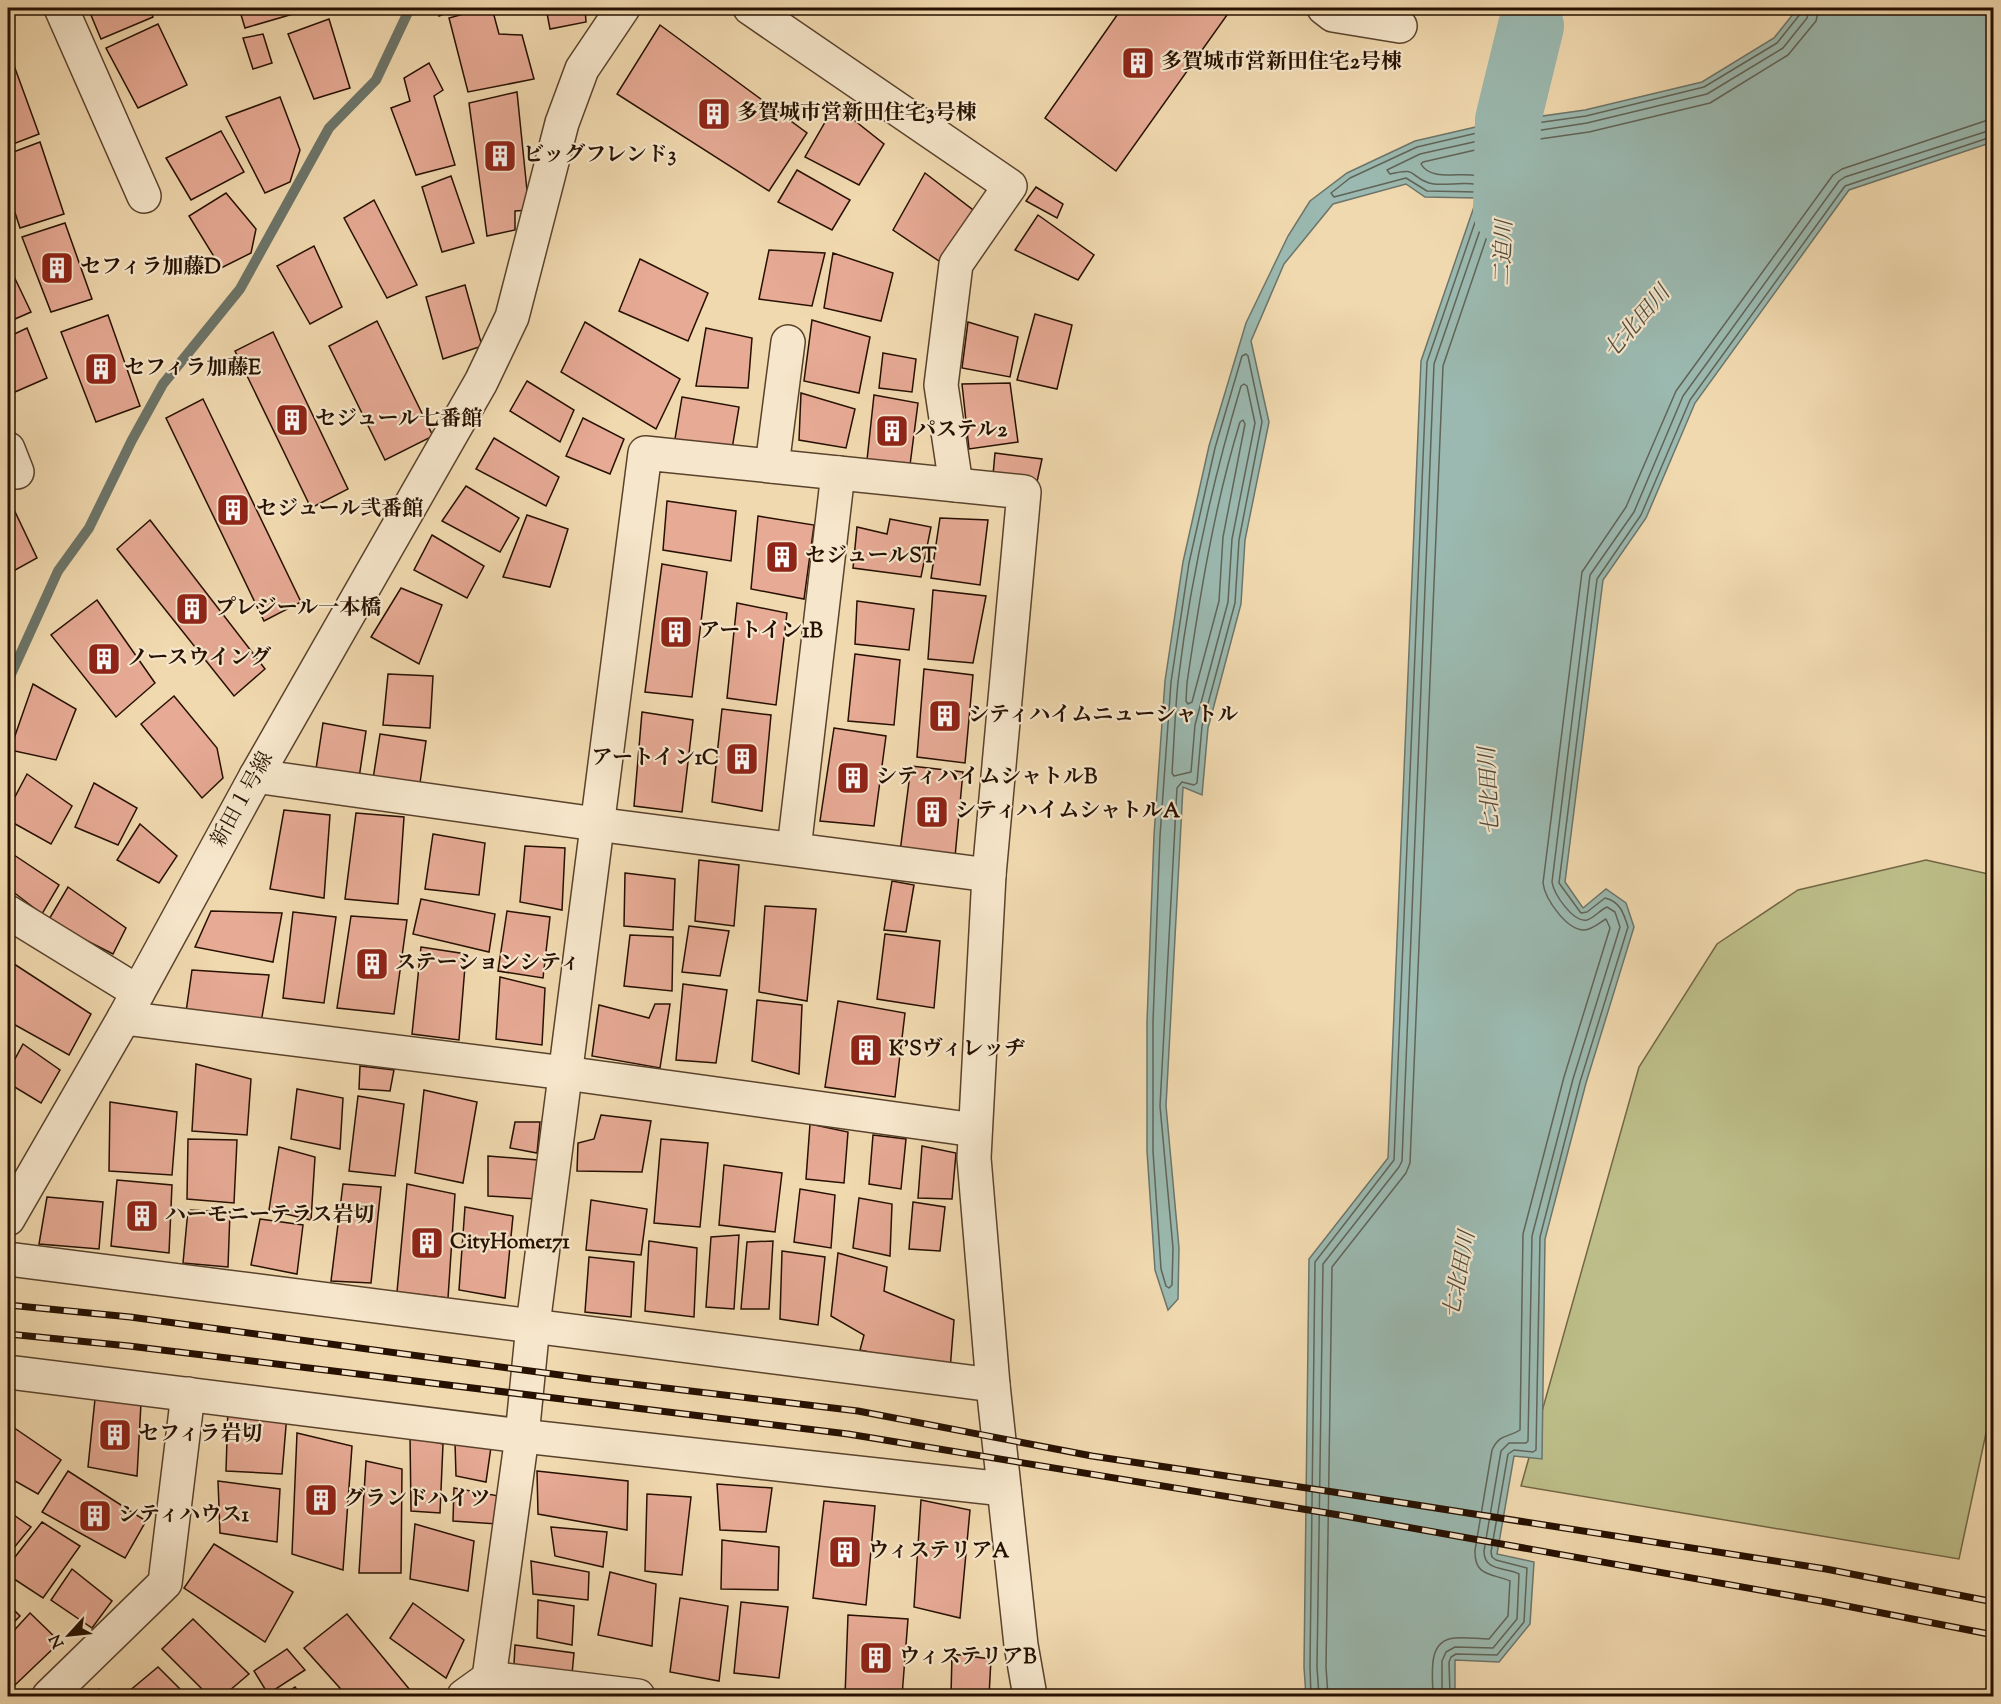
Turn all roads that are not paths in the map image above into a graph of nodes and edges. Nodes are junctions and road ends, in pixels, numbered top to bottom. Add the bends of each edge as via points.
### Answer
1 (61, 8) edge
2 (622, 8) edge
3 (750, 8) edge
4 (1324, 8) edge
5 (1400, 26) dead end
6 (144, 196) dead end
7 (788, 342) dead end
8 (772, 466) junction
9 (838, 473) junction
10 (956, 485) junction
11 (256, 776) junction
12 (596, 824) junction
13 (794, 849) junction
14 (989, 875) junction
15 (8, 912) edge
16 (131, 1005) junction
17 (565, 1073) junction
18 (975, 1130) junction
19 (8, 1219) edge
20 (8, 1259) edge
21 (533, 1325) junction
22 (8, 1372) edge
23 (993, 1385) junction
24 (188, 1394) junction
25 (522, 1436) junction
26 (1004, 1489) junction
27 (485, 1690) edge
28 (49, 1696) edge
29 (638, 1696) edge
30 (1030, 1696) edge

1 - 6 street
2 - 11 street, 新田１号線 via 582,69 562,123 512,317 481,382
3 - 10 street via 1010,186 956,264 941,385
4 - 5 street via 1333,15
7 - 8 street
8 - 9 street
8 - 12 street via 645,453
9 - 10 street
9 - 13 street
10 - 14 street via 1024,492
11 - 12 street
11 - 16 street, 新田１号線
12 - 13 street
12 - 17 street
13 - 14 street
14 - 18 street
15 - 16 street
16 - 17 street
16 - 19 street, 新田１号線
17 - 18 street
17 - 21 street
18 - 23 street
20 - 21 street
21 - 23 street
21 - 25 street
22 - 24 street
23 - 26 street
24 - 25 street
24 - 28 street via 165,1583
25 - 26 street
25 - 27 street
26 - 30 street
27 - 29 street

